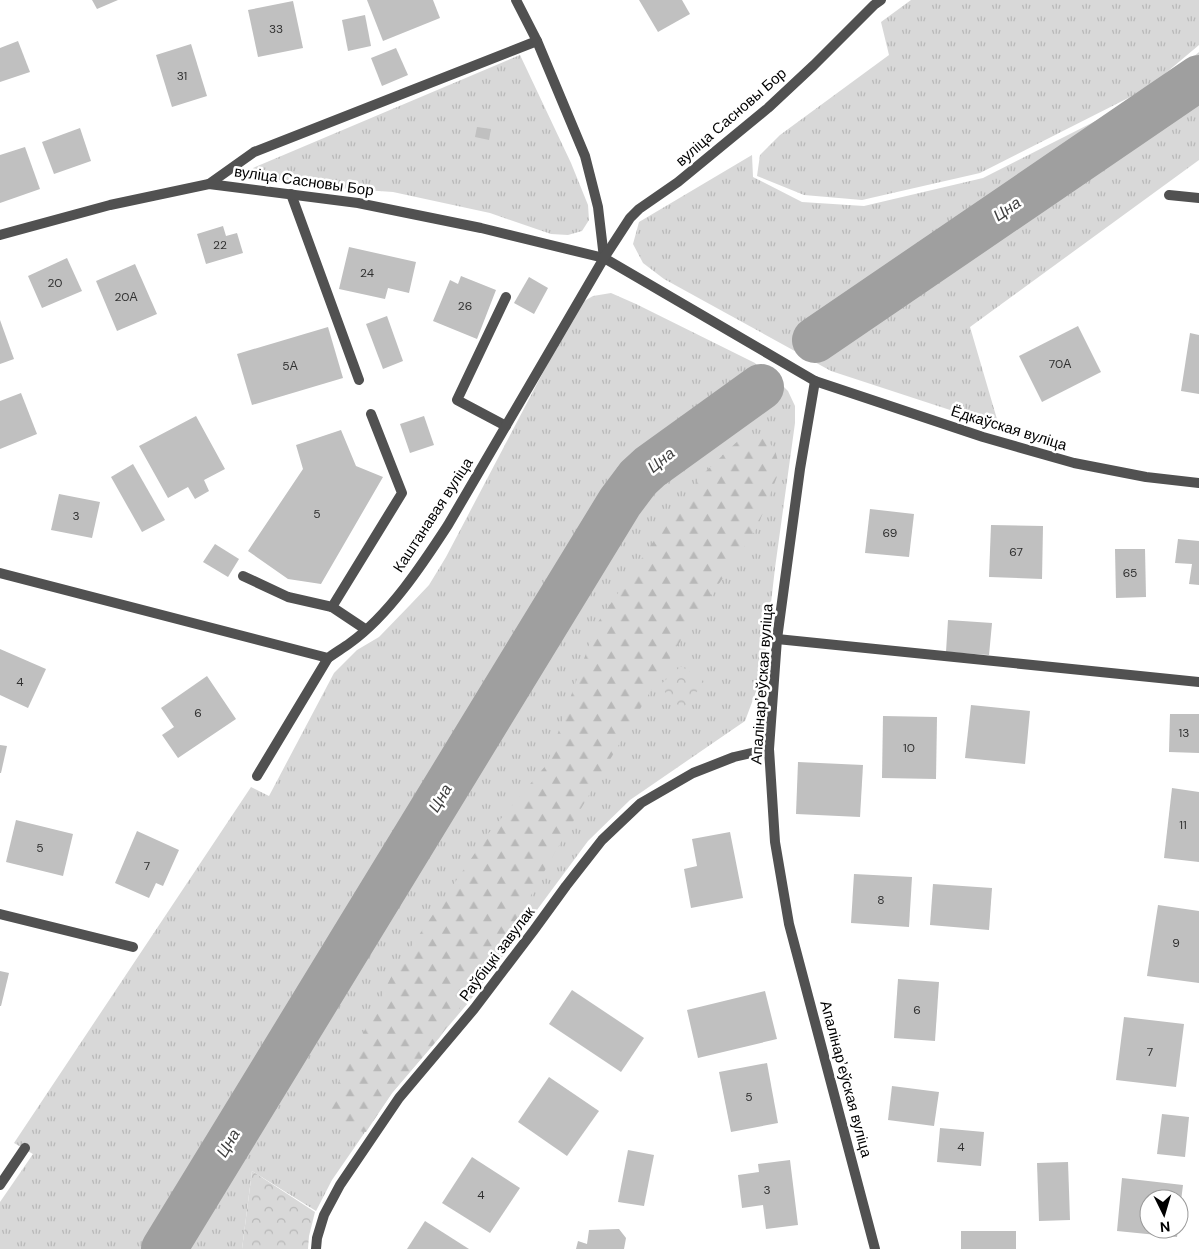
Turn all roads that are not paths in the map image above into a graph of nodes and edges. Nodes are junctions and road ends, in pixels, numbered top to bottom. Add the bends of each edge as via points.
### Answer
1 (516, 0) edge
2 (881, 0) edge
3 (537, 41) junction
4 (209, 184) junction
5 (291, 194) junction
6 (1169, 195) dead end
7 (1199, 198) edge
8 (0, 235) edge
9 (604, 258) junction
10 (506, 296) dead end
11 (359, 380) dead end
12 (815, 381) junction
13 (371, 414) dead end
14 (506, 426) junction
15 (1199, 483) edge
16 (0, 573) edge
17 (243, 576) dead end
18 (332, 607) junction
19 (365, 630) junction
20 (777, 639) junction
21 (328, 658) junction
22 (1199, 682) edge
23 (770, 750) junction
24 (256, 776) dead end
25 (0, 914) edge
26 (133, 947) dead end
27 (25, 1148) dead end
28 (0, 1185) edge
29 (316, 1249) edge
30 (875, 1249) edge

1 - 3 street
2 - 9 street, вуліца Сасновы Бор via 768,108 678,182 639,209
3 - 4 street via 254,152
3 - 9 street via 585,156 598,207
4 - 5 street, вуліца Сасновы Бор
4 - 8 street, вуліца Сасновы Бор via 110,205
5 - 9 street, вуліца Сасновы Бор via 358,202
5 - 11 street
6 - 7 street
9 - 12 street, вуліца Сасновы Бор
9 - 14 street, Каштанавая вуліца
10 - 14 street via 457,400
12 - 15 street, Ёдкаўская вуліца via 983,437 1074,463
12 - 20 street, Апалінарʼеўская вуліца
13 - 18 street via 402,493
14 - 19 street, Каштанавая вуліца via 434,547 396,598
16 - 21 street
17 - 18 street via 288,597
18 - 19 street
19 - 21 street, Каштанавая вуліца
20 - 22 street
20 - 23 street, Апалінарʼеўская вуліца
21 - 24 street
23 - 29 street, Раўбіцкі завулак via 734,757 692,773 641,802 602,840 474,1009 399,1098 340,1184 324,1215
23 - 30 street, Апалінарʼеўская вуліца via 775,842 789,924
25 - 26 street
27 - 28 street

